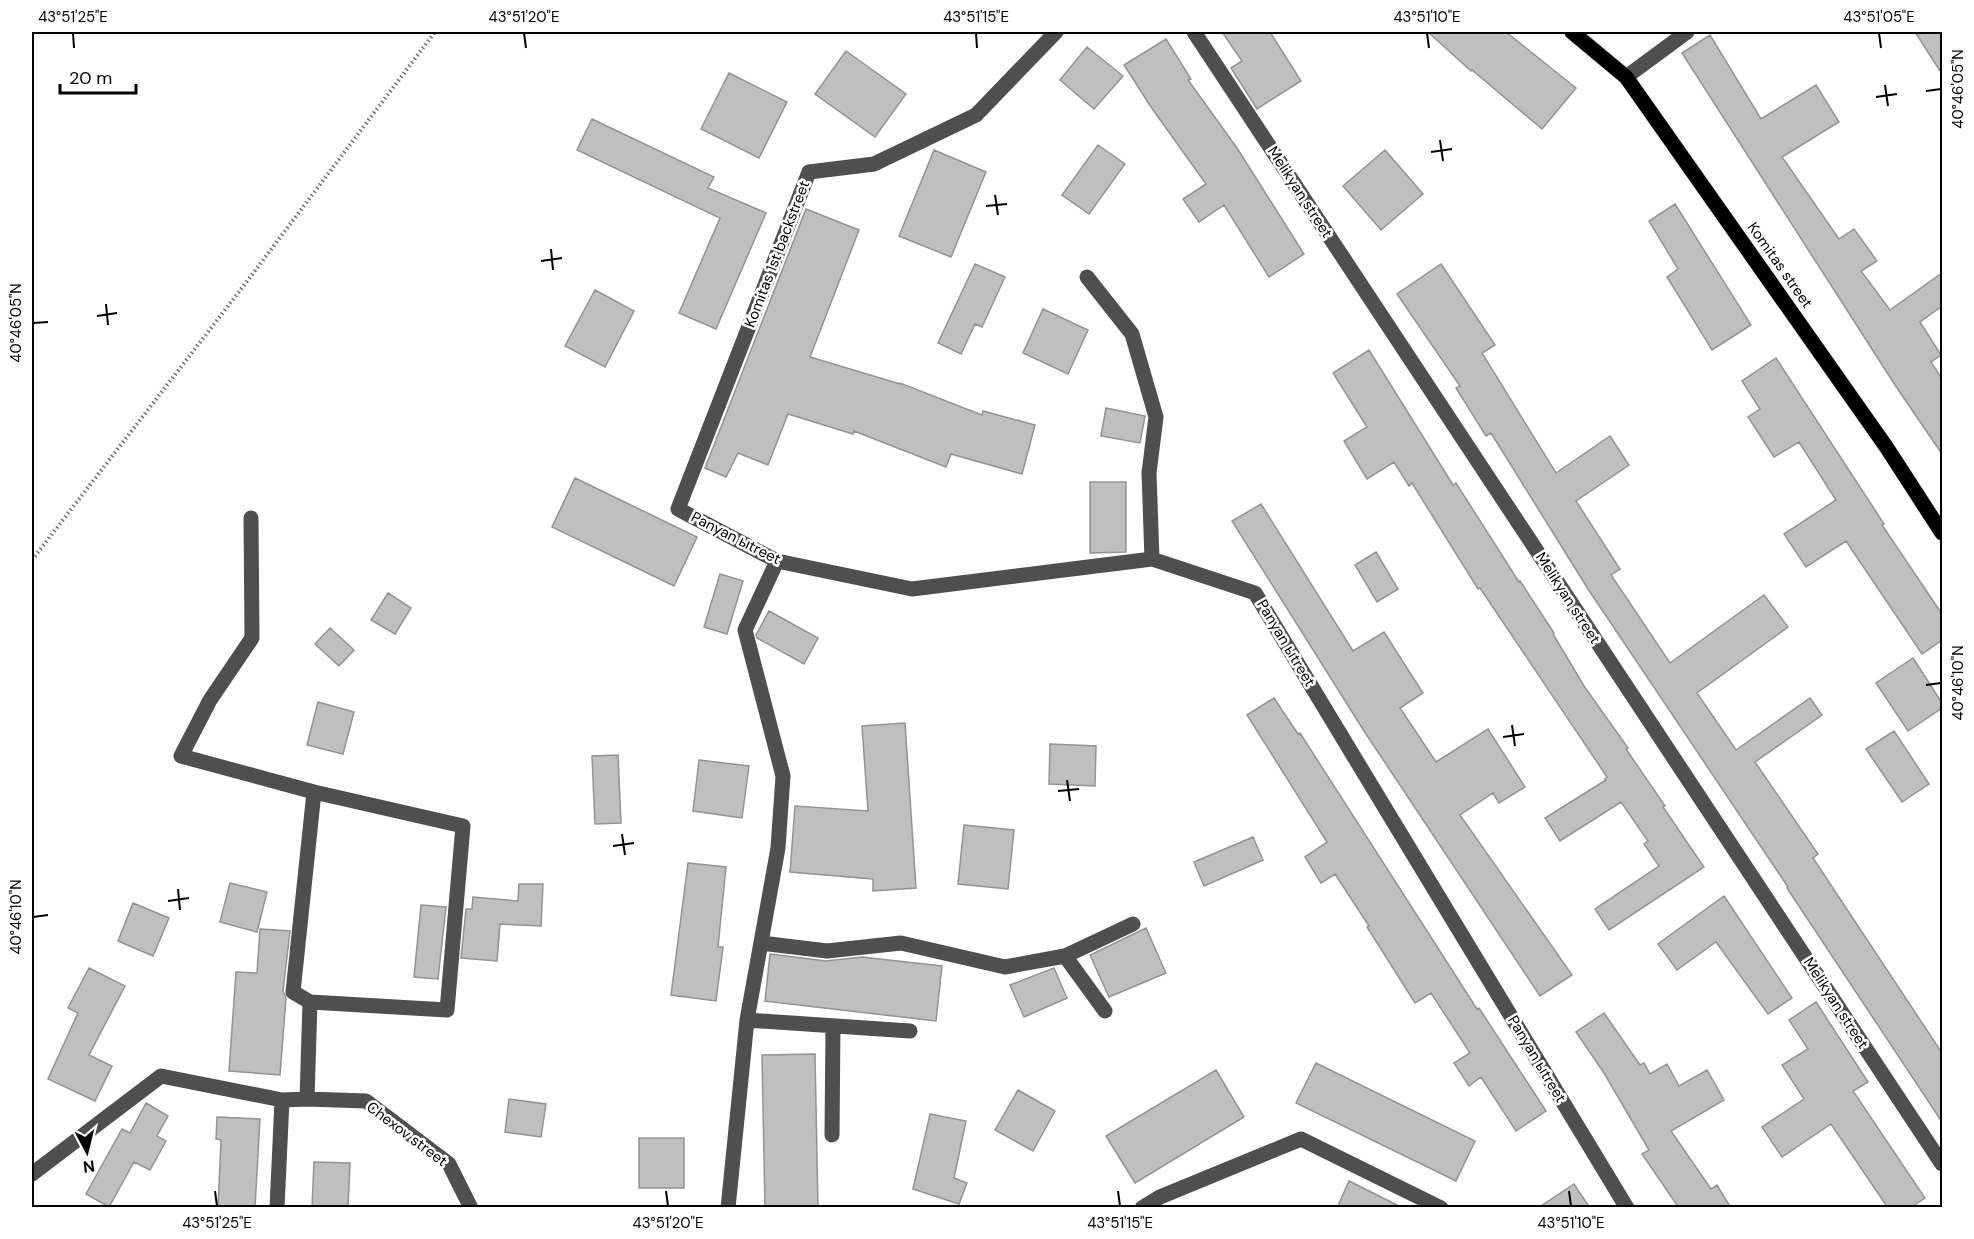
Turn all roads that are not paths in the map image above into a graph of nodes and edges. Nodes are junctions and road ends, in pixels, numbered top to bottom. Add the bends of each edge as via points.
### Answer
1 (1056, 32) edge
2 (1194, 32) edge
3 (1572, 32) edge
4 (1687, 32) edge
5 (1626, 77) junction
6 (1087, 277) dead end
7 (678, 509) joint
8 (251, 518) dead end
9 (1942, 533) edge
10 (1152, 559) junction
11 (777, 561) junction
12 (314, 792) junction
13 (1133, 924) dead end
14 (761, 943) junction
15 (1065, 956) junction
16 (310, 1002) junction
17 (1105, 1011) dead end
18 (747, 1020) junction
19 (833, 1026) junction
20 (910, 1031) dead end
21 (307, 1099) junction
22 (282, 1100) junction
23 (832, 1136) dead end
24 (1942, 1164) edge
25 (32, 1174) edge
26 (1417, 1202) edge
27 (278, 1208) edge
28 (471, 1208) edge
29 (728, 1208) edge
30 (1142, 1208) edge
31 (1441, 1208) edge
32 (1627, 1208) edge

1 - 7 street, Komitas 1st backstreet via 976,115 874,164 809,172
2 - 24 street, Melikyan street
3 - 5 main road, Komitas street
4 - 5 street
5 - 9 main road, Komitas street via 1887,448
6 - 10 street via 1132,334 1156,417 1149,472
7 - 11 street, Panyan ыtreet
8 - 12 street via 252,638 210,700 181,756
10 - 11 street, Panyan ыtreet via 912,589
10 - 32 street, Panyan ыtreet via 1255,592
11 - 14 street via 745,630 783,776 778,848
12 - 16 street via 293,992
12 - 16 street via 463,826 447,1010
13 - 15 street
14 - 15 street via 827,951 901,944 1005,967
14 - 18 street
15 - 17 street
16 - 21 street
18 - 19 street
18 - 29 street
19 - 20 street
19 - 23 street
21 - 22 street, Chexov street
21 - 28 street, Chexov street via 366,1101 449,1164
22 - 25 street, Chexov street via 161,1076
22 - 27 street
26 - 30 street via 1301,1139
26 - 31 street

